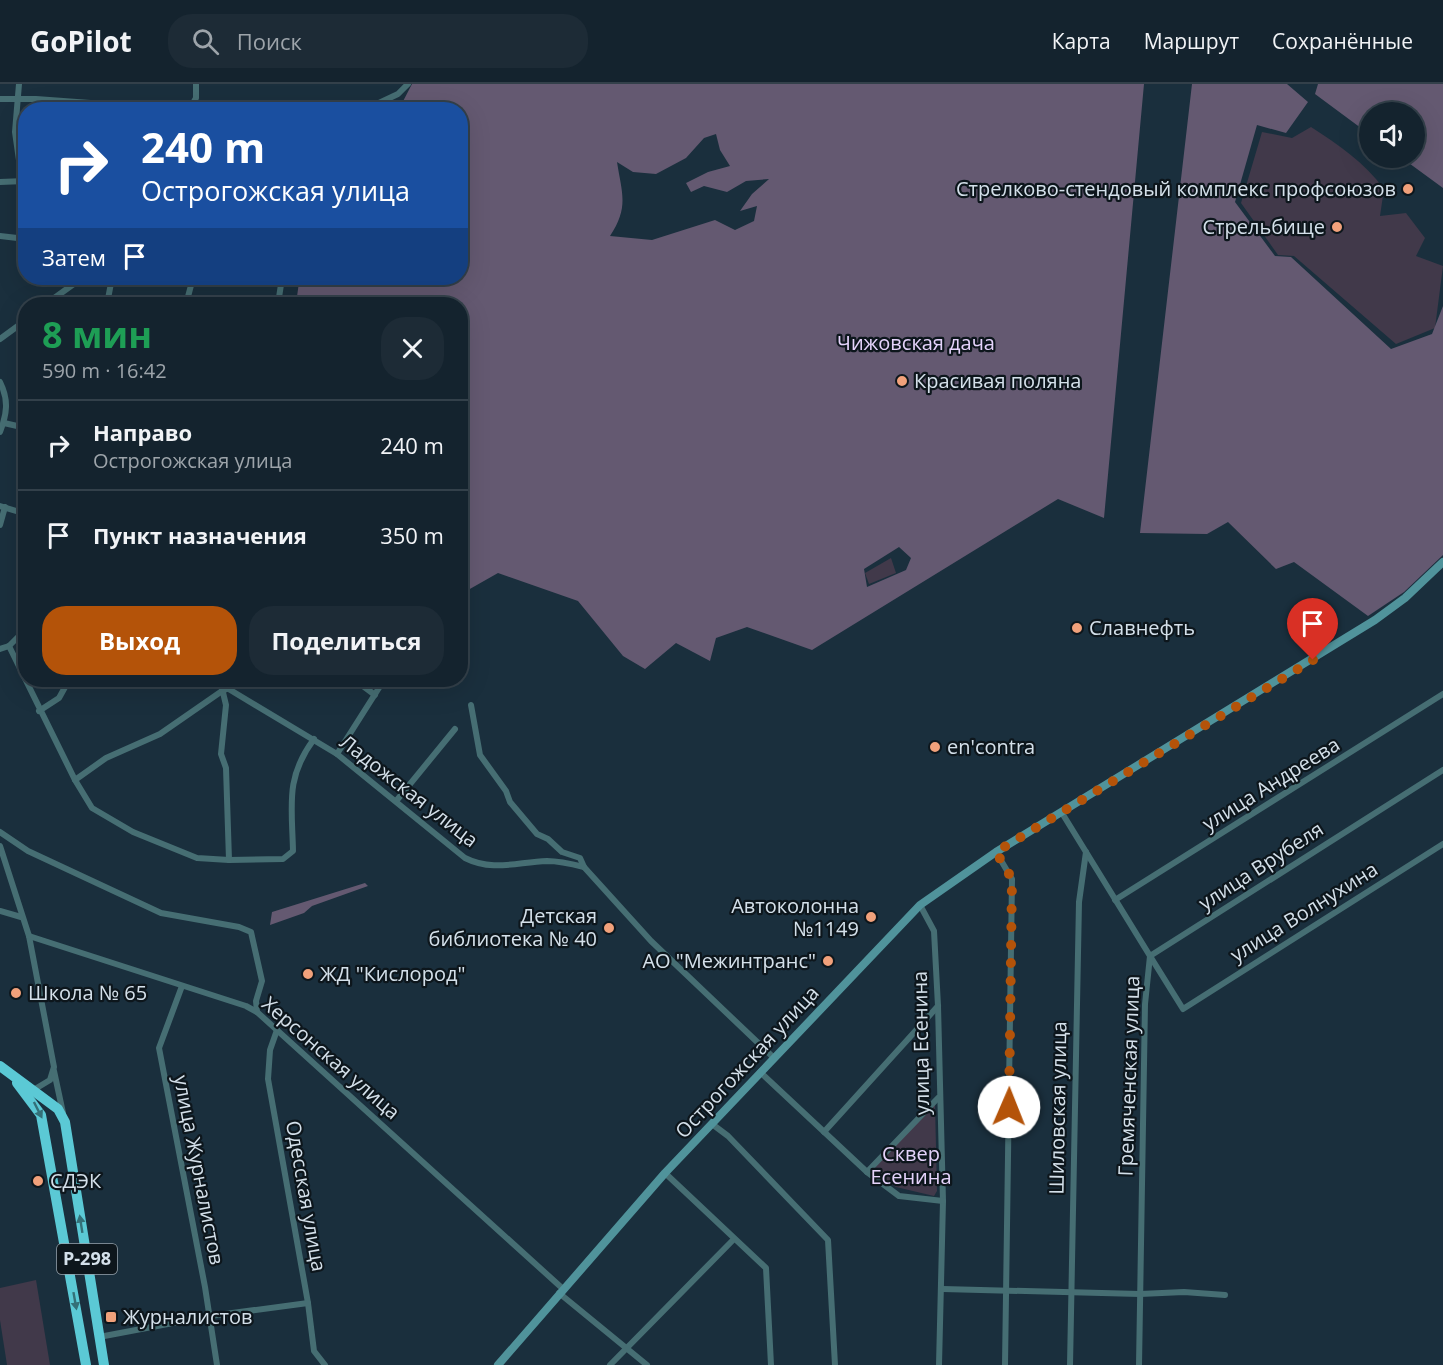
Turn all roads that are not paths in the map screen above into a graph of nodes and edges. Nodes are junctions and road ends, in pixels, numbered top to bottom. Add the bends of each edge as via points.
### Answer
1 (19, 84) edge
2 (196, 84) edge
3 (408, 84) edge
4 (0, 99) edge
5 (17, 99) junction
6 (64, 102) edge
7 (193, 102) edge
8 (380, 102) edge
9 (18, 148) edge
10 (18, 181) edge
11 (0, 182) edge
12 (0, 236) edge
13 (18, 238) edge
14 (72, 285) edge
15 (56, 297) edge
16 (18, 326) edge
17 (0, 339) edge
18 (0, 382) edge
19 (4, 423) junction
20 (18, 426) edge
21 (0, 432) edge
22 (3, 506) edge
23 (18, 511) edge
24 (0, 525) edge
25 (1443, 562) edge
26 (18, 637) edge
27 (9, 646) junction
28 (0, 649) edge
29 (18, 666) edge
30 (28, 687) edge
31 (65, 687) edge
32 (223, 687) edge
33 (231, 687) edge
34 (364, 687) edge
35 (380, 687) edge
36 (224, 690) junction
37 (1443, 694) edge
38 (375, 695) junction
39 (471, 705) dead end
40 (39, 711) junction
41 (454, 729) dead end
42 (314, 739) junction
43 (337, 754) junction
44 (1443, 770) edge
45 (75, 780) junction
46 (397, 800) junction
47 (1062, 813) junction
48 (0, 832) edge
49 (1443, 844) edge
50 (0, 846) edge
51 (996, 852) junction
52 (1086, 852) junction
53 (229, 860) junction
54 (584, 867) junction
55 (1115, 900) junction
56 (920, 905) junction
57 (0, 911) edge
58 (21, 917) junction
59 (29, 936) junction
60 (1150, 956) junction
61 (182, 986) junction
62 (938, 1006) junction
63 (257, 1012) junction
64 (277, 1030) junction
65 (774, 1058) junction
66 (0, 1066) edge
67 (54, 1067) junction
68 (760, 1072) junction
69 (35, 1089) junction
70 (938, 1098) junction
71 (65, 1122) junction
72 (712, 1124) junction
73 (824, 1132) junction
74 (867, 1172) junction
75 (665, 1173) junction
76 (943, 1201) junction
77 (734, 1239) junction
78 (943, 1289) junction
79 (1006, 1290) junction
80 (561, 1291) junction
81 (1070, 1292) junction
82 (1140, 1294) junction
83 (1226, 1295) dead end
84 (308, 1303) junction
85 (210, 1316) junction
86 (99, 1337) junction
87 (624, 1349) junction
88 (86, 1365) edge
89 (104, 1365) edge
90 (217, 1365) edge
91 (325, 1365) edge
92 (498, 1365) edge
93 (610, 1365) edge
94 (647, 1365) edge
95 (771, 1365) edge
96 (835, 1365) edge
97 (939, 1365) edge
98 (1005, 1365) edge
99 (1070, 1365) edge
100 (1139, 1365) edge

1 - 5 street
2 - 7 street
3 - 8 street
4 - 5 street
5 - 6 street
5 - 9 street
10 - 11 street
12 - 13 street
14 - 15 street
16 - 17 street
18 - 19 street via 7,409
19 - 20 street
19 - 21 street
22 - 23 street
22 - 24 street
25 - 47 street, Острогожская улица via 1375,620
26 - 27 street
27 - 28 street
27 - 29 street
30 - 40 street
31 - 40 street via 58,698
32 - 36 street
33 - 36 street
34 - 38 street
35 - 38 street
36 - 42 street, Ладожская улица
36 - 45 street via 160,734 106,758
36 - 53 street via 221,754 226,768
37 - 55 street, улица Андреева
38 - 43 street
39 - 54 street via 480,755 510,802 537,834 562,852 580,858
40 - 45 street
41 - 46 street
42 - 43 street, Ладожская улица
42 - 53 street via 294,770 290,856
43 - 46 street, Ладожская улица
44 - 60 street, улица Врубеля
45 - 53 street via 92,808 133,832 198,858
46 - 54 street, Ладожская улица via 456,851 479,865 549,861
47 - 51 street, Острогожская улица
47 - 52 street, Гремяченская улица
48 - 63 street via 28,851 161,913 250,932 262,981
49 - 60 street, улица Волнухина via 1183,1009
50 - 58 street
51 - 56 street, Острогожская улица
51 - 79 street via 1012,879
52 - 55 street, Гремяченская улица
52 - 81 street, Шиловская улица via 1079,902
54 - 65 street via 651,941
55 - 60 street, Гремяченская улица
56 - 62 street, улица Есенина via 934,931
56 - 65 street, Острогожская улица
57 - 58 street
58 - 59 street
59 - 61 street, Херсонская улица
59 - 67 street
60 - 82 street, Гремяченская улица via 1145,1004
61 - 63 street, Херсонская улица
61 - 85 street, улица Журналистов via 159,1048
62 - 70 street, улица Есенина
62 - 73 street
63 - 64 street, Херсонская улица
64 - 80 street, Херсонская улица
64 - 84 street, Одесская улица via 270,1050 268,1079
65 - 68 street, Острогожская улица
66 - 69 highway, Р-298
66 -> 88 highway, Р-298 via 42,1114
67 - 69 street via 50,1080
67 - 71 street
68 - 72 street, Острогожская улица
68 - 73 street
69 - 71 highway, Р-298 via 58,1109
70 - 74 street
70 - 76 street, улица Есенина
86 -> 71 highway, Р-298
72 - 75 street, Острогожская улица
72 - 96 street via 828,1240
73 - 74 street
74 - 76 street via 899,1196
75 - 77 street
75 - 80 street, Острогожская улица
76 - 78 street, улица Есенина
77 - 87 street
77 - 95 street via 766,1268
78 - 79 street
78 - 97 street, улица Есенина
79 - 81 street
79 - 98 street
80 - 87 street, Херсонская улица
80 - 92 street, Острогожская улица
81 - 82 street
81 - 99 street, Шиловская улица
82 - 83 street
82 - 100 street, Гремяченская улица
84 - 85 street
84 - 91 street, Одесская улица via 314,1351
85 - 86 street
85 - 90 street, улица Журналистов
86 - 89 highway, Р-298
87 - 93 street
87 - 94 street, Херсонская улица

